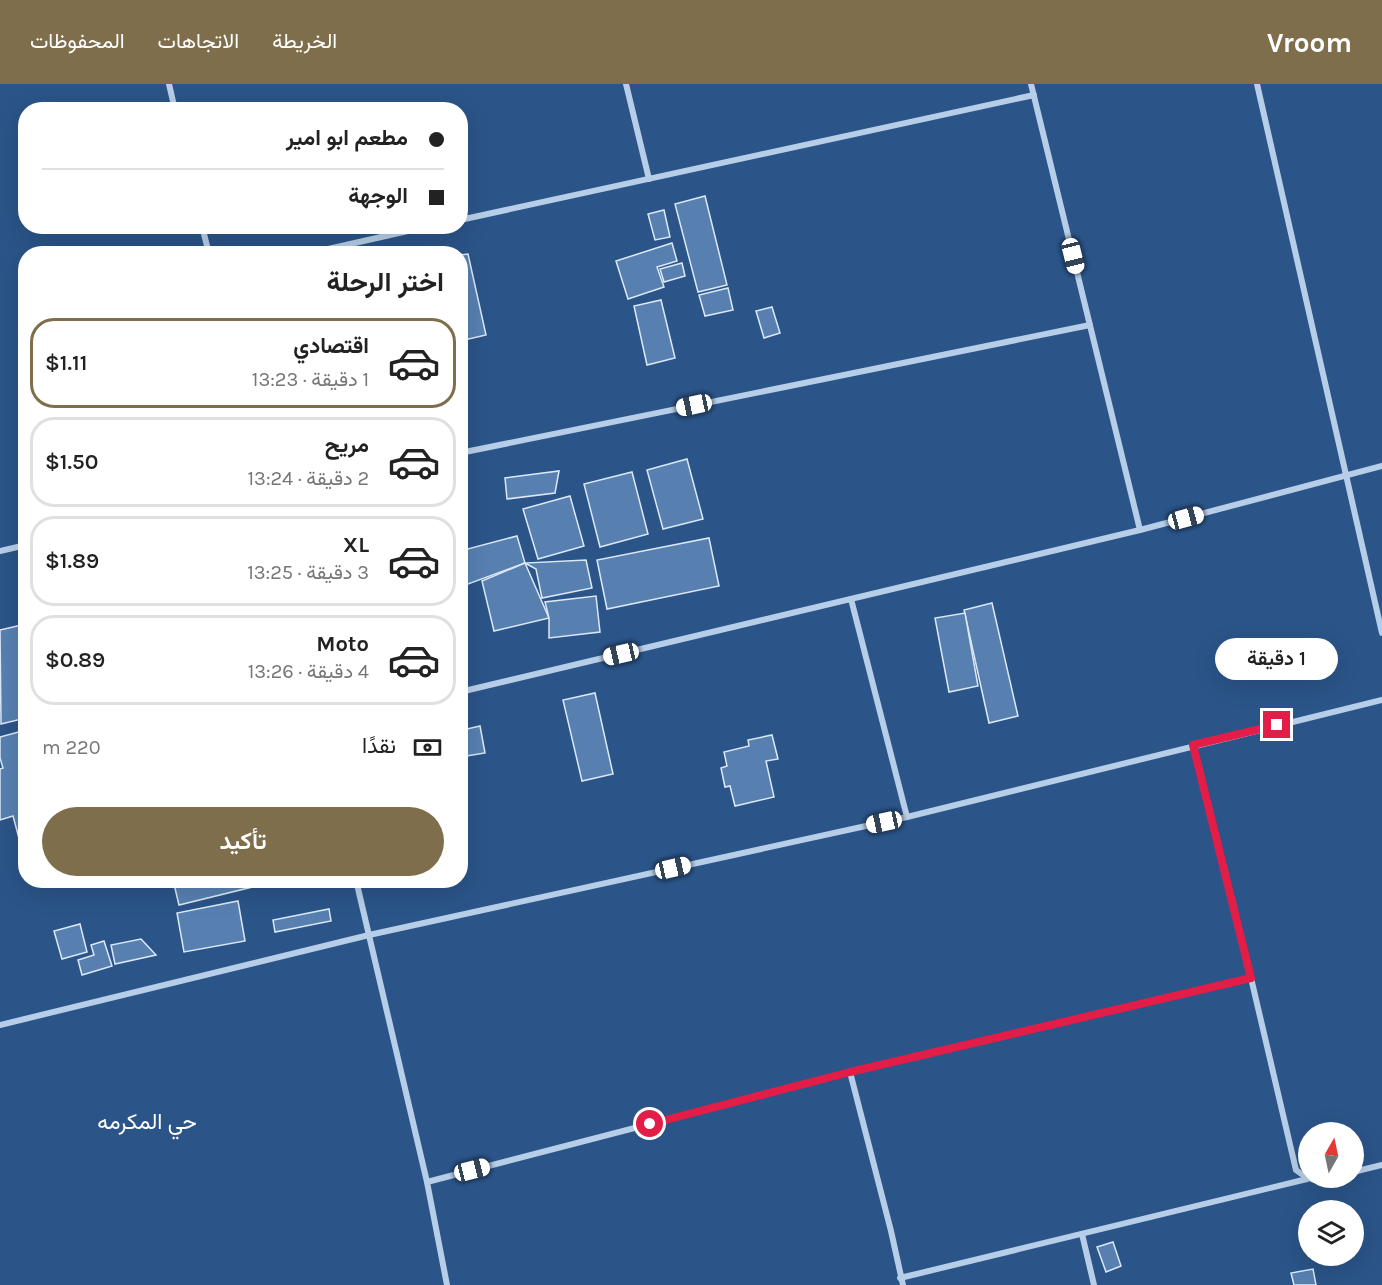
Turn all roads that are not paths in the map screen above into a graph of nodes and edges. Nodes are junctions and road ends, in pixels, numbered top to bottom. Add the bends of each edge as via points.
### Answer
1 (169, 84) edge
2 (626, 84) edge
3 (1031, 84) edge
4 (1257, 84) edge
5 (1034, 95) junction
6 (173, 102) edge
7 (649, 179) junction
8 (468, 218) edge
9 (395, 234) edge
10 (341, 246) edge
11 (1090, 325) junction
12 (468, 451) edge
13 (1382, 466) edge
14 (1346, 476) junction
15 (1140, 530) junction
16 (18, 547) edge
17 (0, 551) edge
18 (851, 599) junction
19 (1382, 633) edge
20 (468, 690) edge
21 (1382, 700) edge
22 (1193, 745) junction
23 (907, 817) junction
24 (358, 888) edge
25 (369, 935) junction
26 (1251, 978) junction
27 (0, 1025) edge
28 (850, 1072) junction
29 (1382, 1165) edge
30 (1364, 1169) edge
31 (1298, 1172) edge
32 (1298, 1181) edge
33 (427, 1182) junction
34 (1082, 1234) junction
35 (900, 1278) junction
36 (447, 1285) edge
37 (903, 1285) edge
38 (1094, 1285) edge

1 - 6 street
2 - 7 street
3 - 5 street
4 - 14 street
5 - 7 street
5 - 11 street
7 - 8 street
9 - 10 street
11 - 12 street
11 - 15 street
13 - 14 street
14 - 15 street
14 - 19 street
15 - 18 street
16 - 17 street
18 - 20 street
18 - 23 street
21 - 22 street
22 - 23 street
22 - 26 street
23 - 25 street
24 - 25 street
25 - 27 street
25 - 33 street
26 - 28 street
26 - 31 street
28 - 33 street
28 - 35 street
29 - 30 street
32 - 34 street
33 - 36 street
34 - 35 street
34 - 38 street
35 - 37 street

